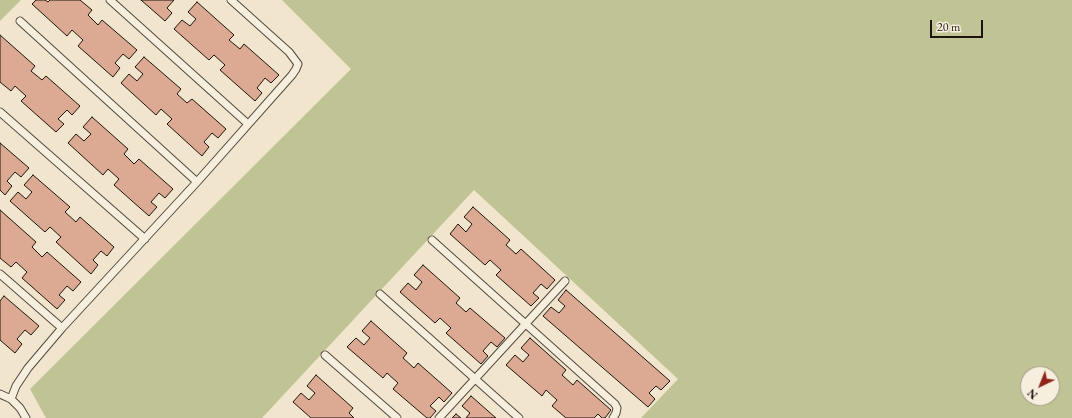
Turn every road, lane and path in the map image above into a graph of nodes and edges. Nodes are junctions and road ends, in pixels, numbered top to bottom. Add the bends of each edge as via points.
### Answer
1 (110, 0) edge
2 (231, 0) edge
3 (20, 21) dead end
4 (0, 112) edge
5 (248, 124) junction
6 (197, 182) junction
7 (145, 239) junction
8 (432, 240) dead end
9 (0, 274) edge
10 (565, 281) dead end
11 (380, 294) dead end
12 (526, 324) junction
13 (62, 328) junction
14 (326, 355) dead end
15 (475, 379) junction
16 (0, 394) edge
17 (11, 399) junction
18 (26, 418) edge
19 (398, 418) edge
20 (439, 418) edge
21 (519, 418) edge
22 (614, 418) edge

1 - 5 lane
2 - 5 lane via 289,52 298,64 292,75
3 - 6 lane
4 - 7 lane
5 - 6 lane
6 - 7 lane
7 - 13 lane
8 - 12 lane
9 - 13 lane
10 - 12 lane
11 - 15 lane
12 - 15 lane
12 - 22 lane via 615,404 617,408
13 - 17 lane via 28,368
14 - 19 lane
15 - 20 lane
15 - 21 lane
16 - 17 lane
17 - 18 lane

